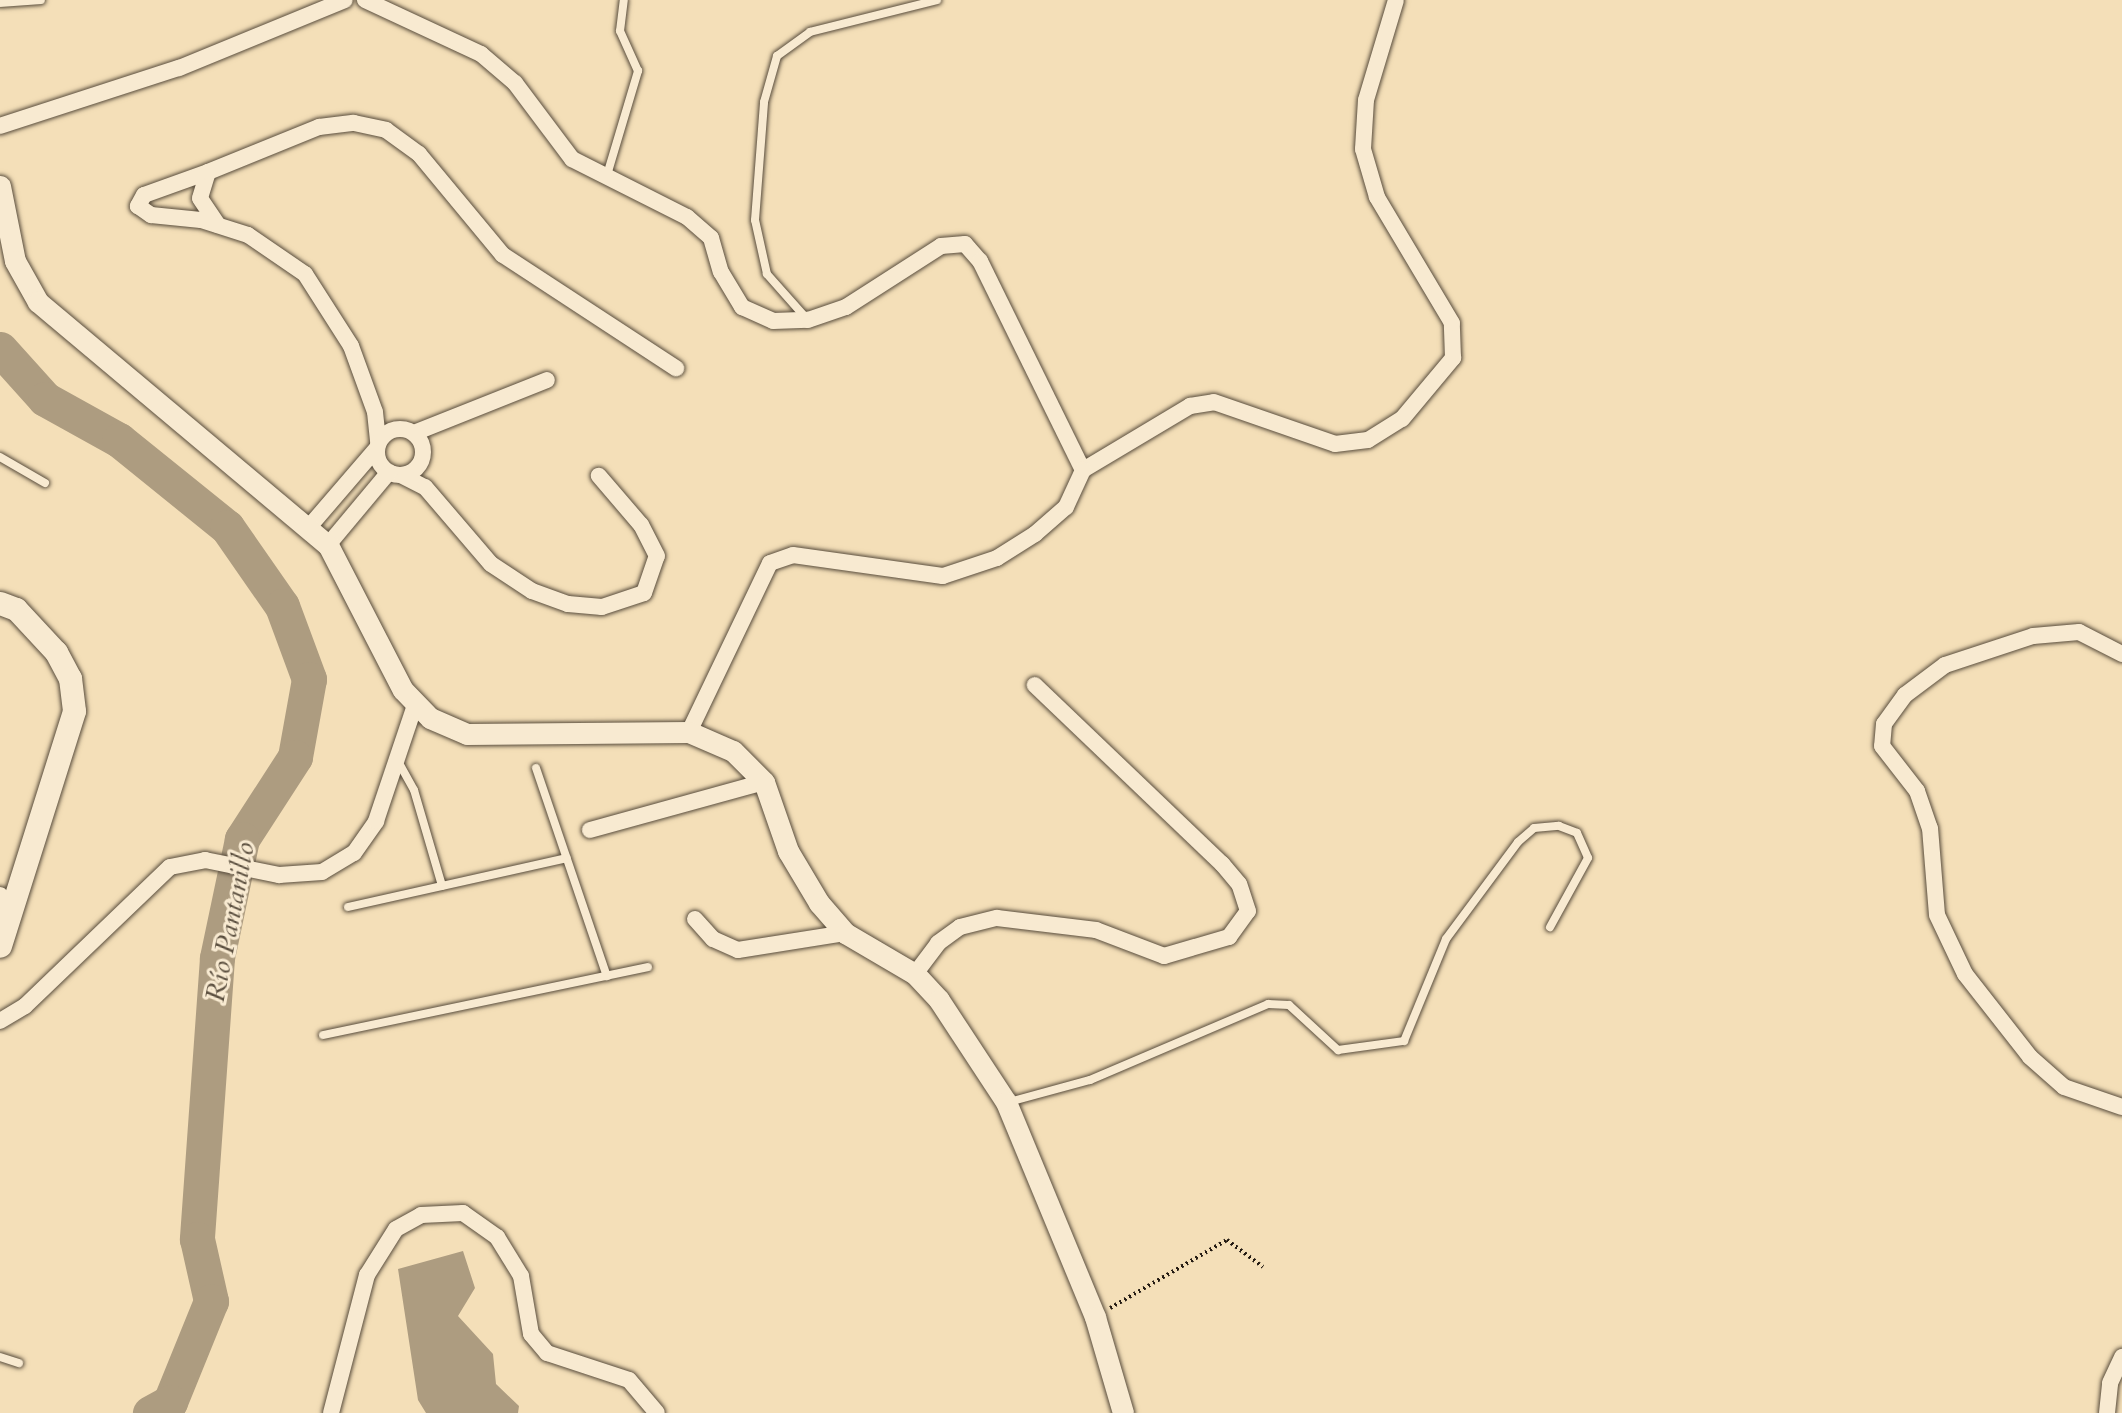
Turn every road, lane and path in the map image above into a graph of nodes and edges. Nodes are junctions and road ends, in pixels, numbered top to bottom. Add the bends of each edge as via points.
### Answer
1 (41, 0) edge
2 (345, 0) edge
3 (365, 0) edge
4 (624, 0) edge
5 (937, 0) edge
6 (1396, 0) edge
7 (0, 3) edge
8 (0, 126) edge
9 (208, 172) junction
10 (607, 175) junction
11 (0, 186) edge
12 (218, 225) junction
13 (808, 320) junction
14 (676, 368) dead end
15 (547, 380) dead end
16 (375, 412) junction
17 (417, 440) junction
18 (377, 446) junction
19 (0, 457) edge
20 (1083, 470) junction
21 (395, 474) junction
22 (599, 476) dead end
23 (45, 483) dead end
24 (425, 487) junction
25 (309, 527) junction
26 (328, 545) junction
27 (0, 603) edge
28 (2122, 654) edge
29 (1035, 685) dead end
30 (415, 705) junction
31 (690, 733) junction
32 (399, 762) junction
33 (536, 768) dead end
34 (764, 782) junction
35 (590, 830) dead end
36 (567, 858) junction
37 (442, 886) junction
38 (0, 895) edge
39 (348, 907) dead end
40 (695, 919) dead end
41 (1550, 927) dead end
42 (845, 933) junction
43 (3, 938) edge
44 (648, 967) dead end
45 (915, 974) junction
46 (607, 976) junction
47 (0, 1021) edge
48 (323, 1035) dead end
49 (1006, 1102) junction
50 (2122, 1107) edge
51 (1264, 1267) dead end
52 (1095, 1317) junction
53 (0, 1357) edge
54 (2122, 1357) edge
55 (19, 1363) dead end
56 (331, 1413) edge
57 (657, 1413) edge
58 (1123, 1413) edge
59 (2107, 1413) edge

1 - 7 lane
2 - 8 street via 179,68
3 - 10 street via 481,54 515,83 572,159
4 - 10 lane via 620,31 638,71
5 - 13 lane via 810,32 776,56 764,102 755,220 766,274
6 - 20 street via 1366,100 1363,149 1377,197 1452,323 1453,358 1402,419 1368,440 1335,444 1214,402 1190,406
9 - 12 street via 200,198
9 - 12 street via 144,195 138,206 151,215
9 - 14 street via 319,127 354,123 386,130 419,154 503,255
10 - 13 street via 687,217 711,238 721,272 742,307 773,321
11 - 25 street via 15,261 44,309
12 - 16 street via 290,259 322,291
13 - 20 street via 846,307 941,246 965,244 980,261
15 - 17 street via 432,427
16 - 17 street
16 - 18 street
17 - 18 street via 390,431
17 - 21 street via 419,466
17 - 24 street
18 - 21 street
18 - 25 street
19 - 23 lane
20 - 31 street via 1066,507 1035,534 997,558 943,576 793,555 770,564
21 - 24 street
21 - 26 street
22 - 24 street via 641,525 657,556 644,593 602,607 544,595 491,564
25 - 26 street
26 - 30 street
27 - 43 main road via 24,615 56,652 71,678 74,710
28 - 50 street via 2078,632 2034,636 1945,665 1905,695 1884,724 1882,746 1917,791 1926,816 1937,915 1965,975 2030,1058 2064,1087
29 - 45 street via 1222,864 1239,884 1248,911 1229,937 1164,956 1096,930 996,918 960,927 937,943
30 - 31 street via 448,730 467,734
30 - 32 street
31 - 34 street via 733,751
32 - 37 lane via 414,790
32 - 47 street via 376,821 354,853 322,872 243,871 205,860 170,867 25,1006
33 - 36 lane
34 - 35 street
34 - 42 street via 788,850
36 - 37 lane
36 - 46 lane
37 - 39 lane
38 - 43 street
40 - 42 street via 713,939 738,950
41 - 49 lane via 1588,858 1577,833 1559,826 1534,828 1518,842 1446,939 1404,1041 1338,1051 1289,1005 1268,1004 1090,1080
42 - 45 street
44 - 46 lane
45 - 49 street
46 - 48 lane
49 - 52 street
51 - 52 path via 1227,1240
52 - 58 street
53 - 55 lane
54 - 59 street via 2110,1383
56 - 57 street via 367,1275 396,1229 421,1215 464,1213 497,1237 521,1276 531,1334 547,1353 629,1380

